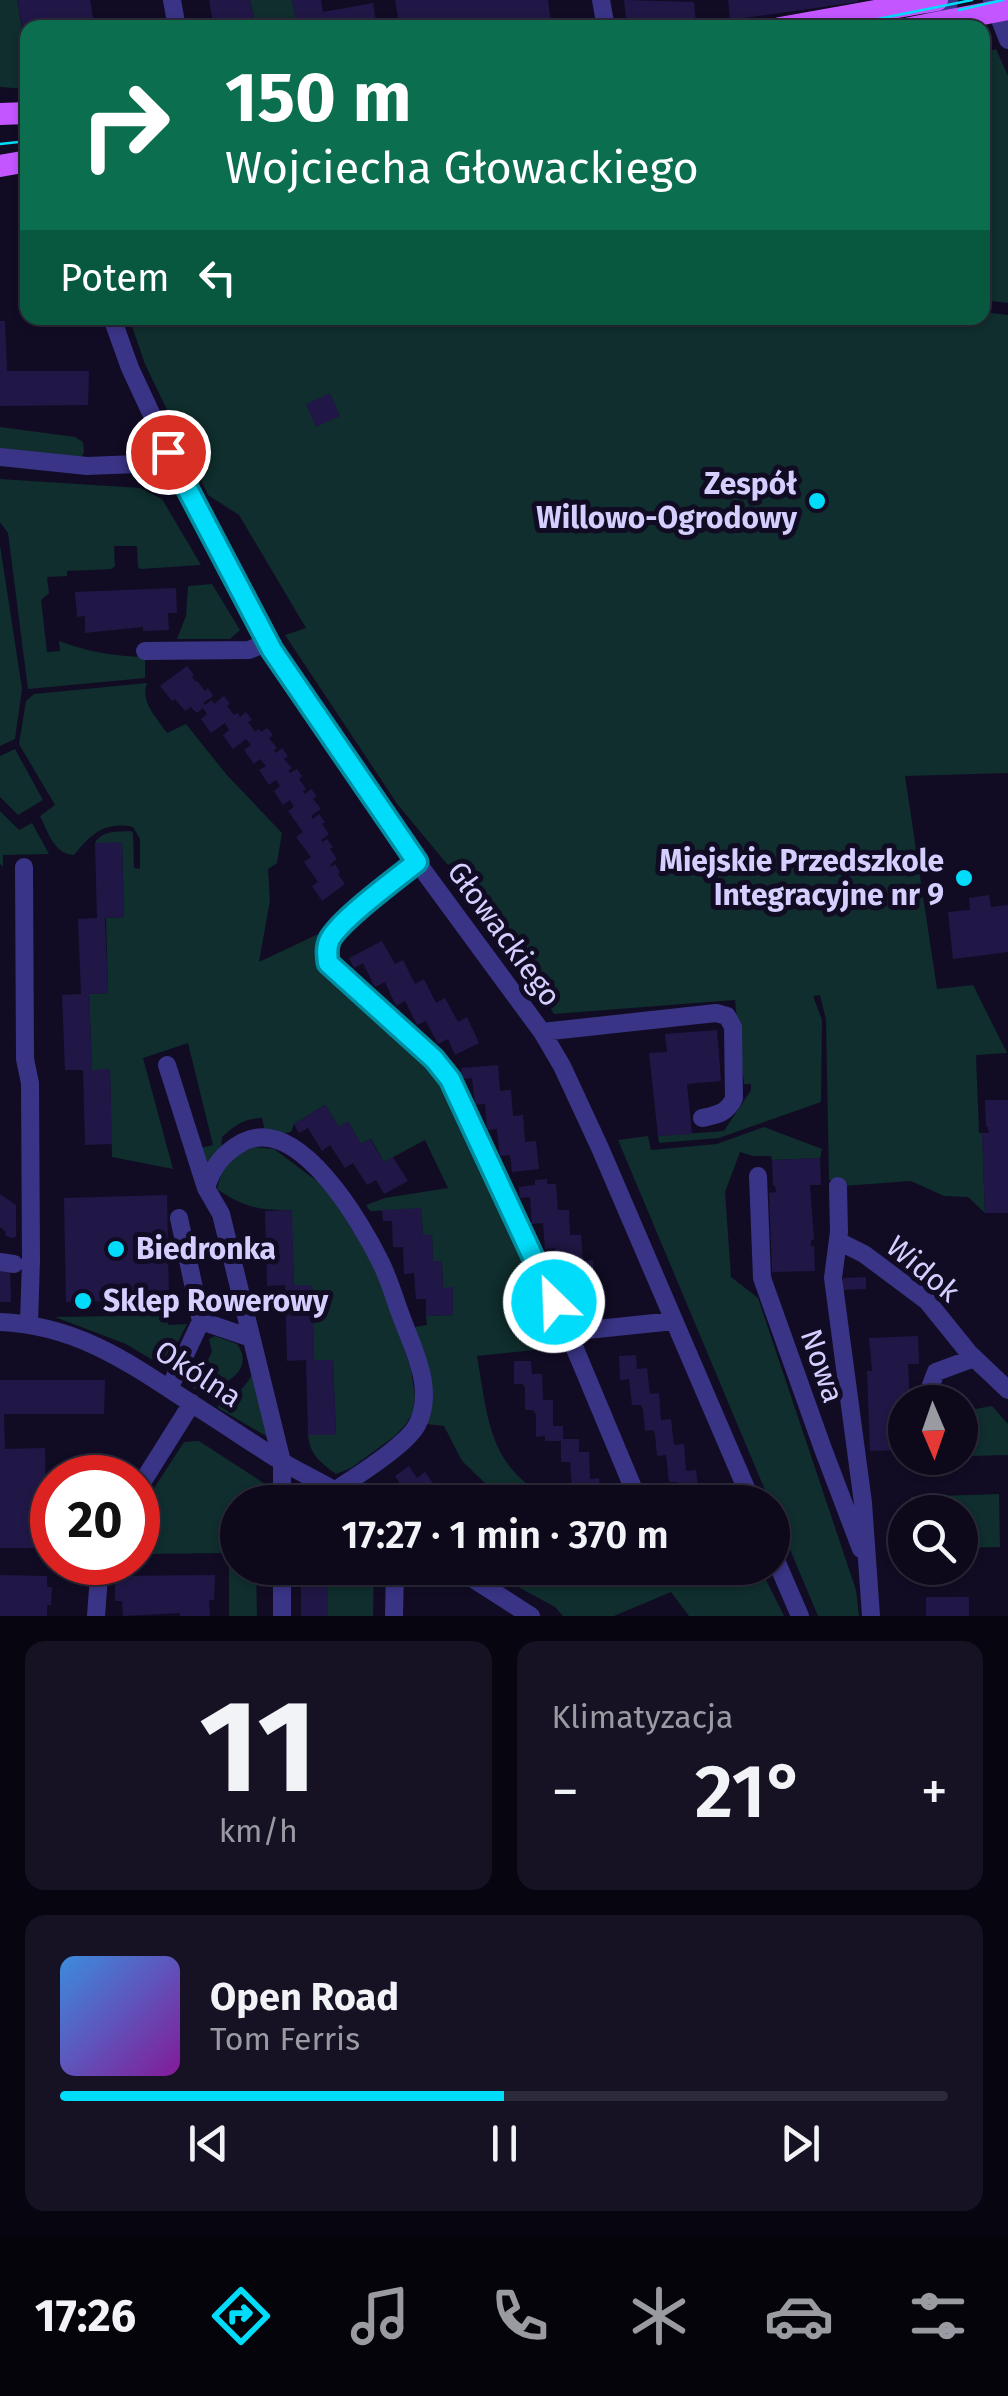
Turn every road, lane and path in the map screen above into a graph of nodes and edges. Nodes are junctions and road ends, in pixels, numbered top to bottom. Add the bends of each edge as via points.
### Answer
1 (937, 0) edge
2 (950, 0) edge
3 (998, 7) edge
4 (825, 20) edge
5 (932, 20) edge
6 (944, 20) edge
7 (1008, 40) edge
8 (115, 325) edge
9 (168, 452) junction
10 (0, 457) edge
11 (268, 642) junction
12 (145, 651) dead end
13 (417, 862) junction
14 (24, 867) dead end
15 (542, 1032) junction
16 (167, 1065) dead end
17 (702, 1118) dead end
18 (758, 1176) dead end
19 (838, 1186) dead end
20 (206, 1188) junction
21 (179, 1218) dead end
22 (838, 1241) junction
23 (0, 1322) edge
24 (201, 1322) junction
25 (674, 1322) junction
26 (29, 1324) junction
27 (568, 1332) junction
28 (251, 1338) junction
29 (974, 1358) junction
30 (931, 1385) edge
31 (169, 1388) junction
32 (1008, 1390) edge
33 (192, 1404) junction
34 (160, 1455) edge
35 (282, 1462) junction
36 (282, 1485) edge
37 (326, 1485) edge
38 (343, 1485) edge
39 (632, 1485) edge
40 (745, 1485) edge
41 (868, 1568) junction
42 (98, 1585) edge
43 (282, 1585) edge
44 (395, 1585) edge
45 (483, 1585) edge
46 (787, 1585) edge
47 (96, 1616) edge
48 (282, 1616) edge
49 (394, 1616) edge
50 (532, 1616) edge
51 (800, 1616) edge
52 (871, 1616) edge

1 - 4 main road
2 - 5 street
3 - 6 main road
3 - 7 street
8 - 9 street, Głowackiego
9 - 10 street via 137,464 86,466
9 - 11 street, Głowackiego
11 - 12 street via 249,650
11 - 13 street, Głowackiego
13 - 15 street, Głowackiego
13 - 27 street via 344,923 331,938 328,963 450,1079
14 - 26 street
15 - 17 street via 726,1016 733,1027 734,1098 724,1112
15 - 25 street, Głowackiego via 587,1118
16 - 20 street
18 - 41 street, Nowa via 762,1278
19 - 22 street, Nowa
20 - 28 street via 221,1214
20 - 38 street via 229,1150 250,1139 286,1143 340,1193 382,1266 422,1371 424,1408 412,1435
21 - 24 street
22 - 29 street, Widok via 927,1301
22 - 41 street, Nowa via 833,1278
23 - 26 street, Okólna
24 - 28 street
24 - 31 street
25 - 27 street
25 - 40 street, Głowackiego
26 - 31 street, Okólna via 110,1351
27 - 39 street
28 - 35 street
29 - 30 street via 936,1372
29 - 32 street, Widok
31 - 33 street, Okólna
33 - 34 street
33 - 35 street, Okólna
35 - 36 street
35 - 37 street, Okólna
41 - 52 street, Nowa
42 - 47 street
43 - 48 street
44 - 49 street
45 - 50 street
46 - 51 street

